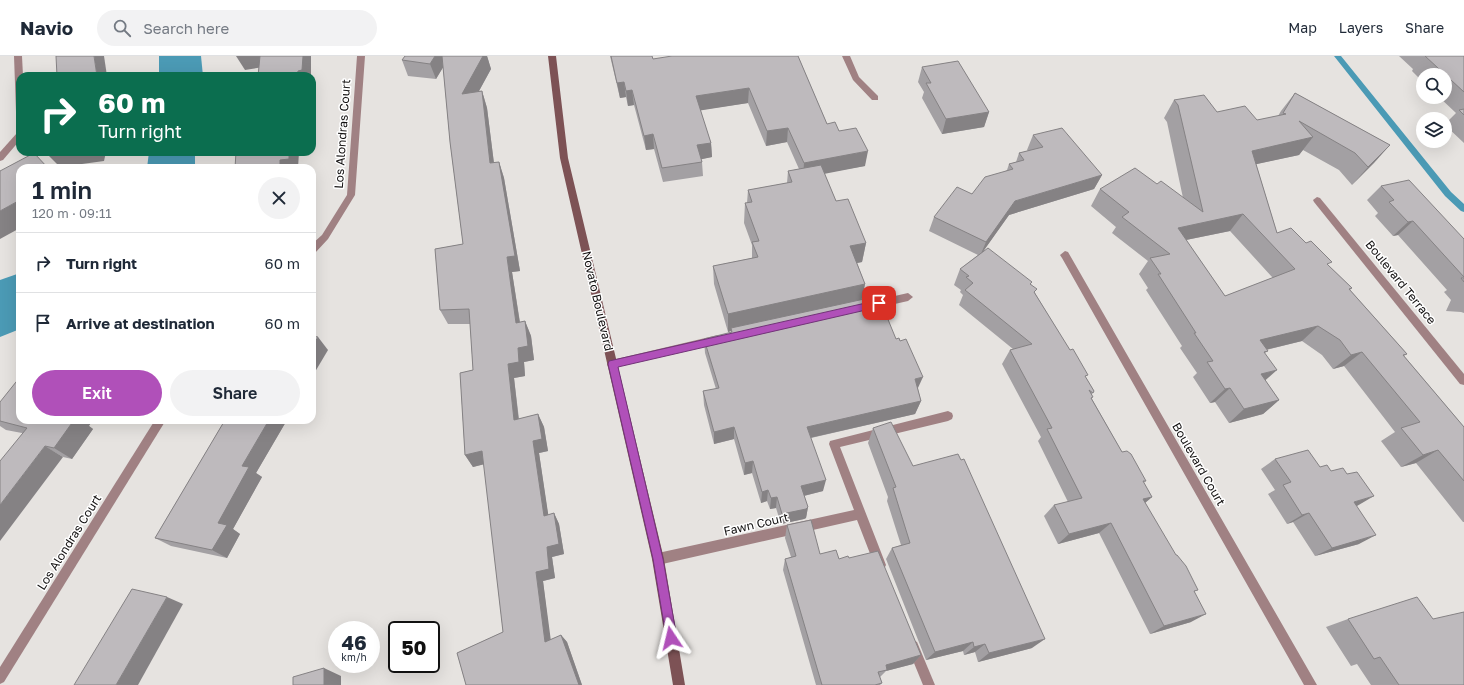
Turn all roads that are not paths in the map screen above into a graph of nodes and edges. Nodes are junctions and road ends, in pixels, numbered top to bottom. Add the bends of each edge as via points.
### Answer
1 (18, 56) edge
2 (361, 56) edge
3 (552, 56) edge
4 (846, 56) edge
5 (19, 72) edge
6 (875, 98) dead end
7 (16, 140) edge
8 (0, 158) edge
9 (1318, 200) dead end
10 (316, 246) edge
11 (1065, 255) dead end
12 (908, 297) dead end
13 (855, 308) edge
14 (726, 338) edge
15 (612, 364) junction
16 (1464, 381) edge
17 (948, 416) dead end
18 (159, 424) edge
19 (860, 514) junction
20 (658, 559) junction
21 (886, 578) edge
22 (909, 635) edge
23 (0, 678) edge
24 (679, 685) edge
25 (929, 685) edge
26 (1311, 685) edge

1 - 5 street
2 - 10 street, Los Alondras Court via 351,195 325,237
3 - 15 main road, Novato Boulevard via 564,158
4 - 6 street via 856,78
7 - 8 street
9 - 16 street, Boulevard Terrace
11 - 26 street, Boulevard Court
12 - 13 street
14 - 15 street
15 - 20 main road, Novato Boulevard
17 - 19 street via 834,444
18 - 23 street, Los Alondras Court
19 - 20 street, Fawn Court
19 - 21 street
20 - 24 main road, Novato Boulevard
22 - 25 street

